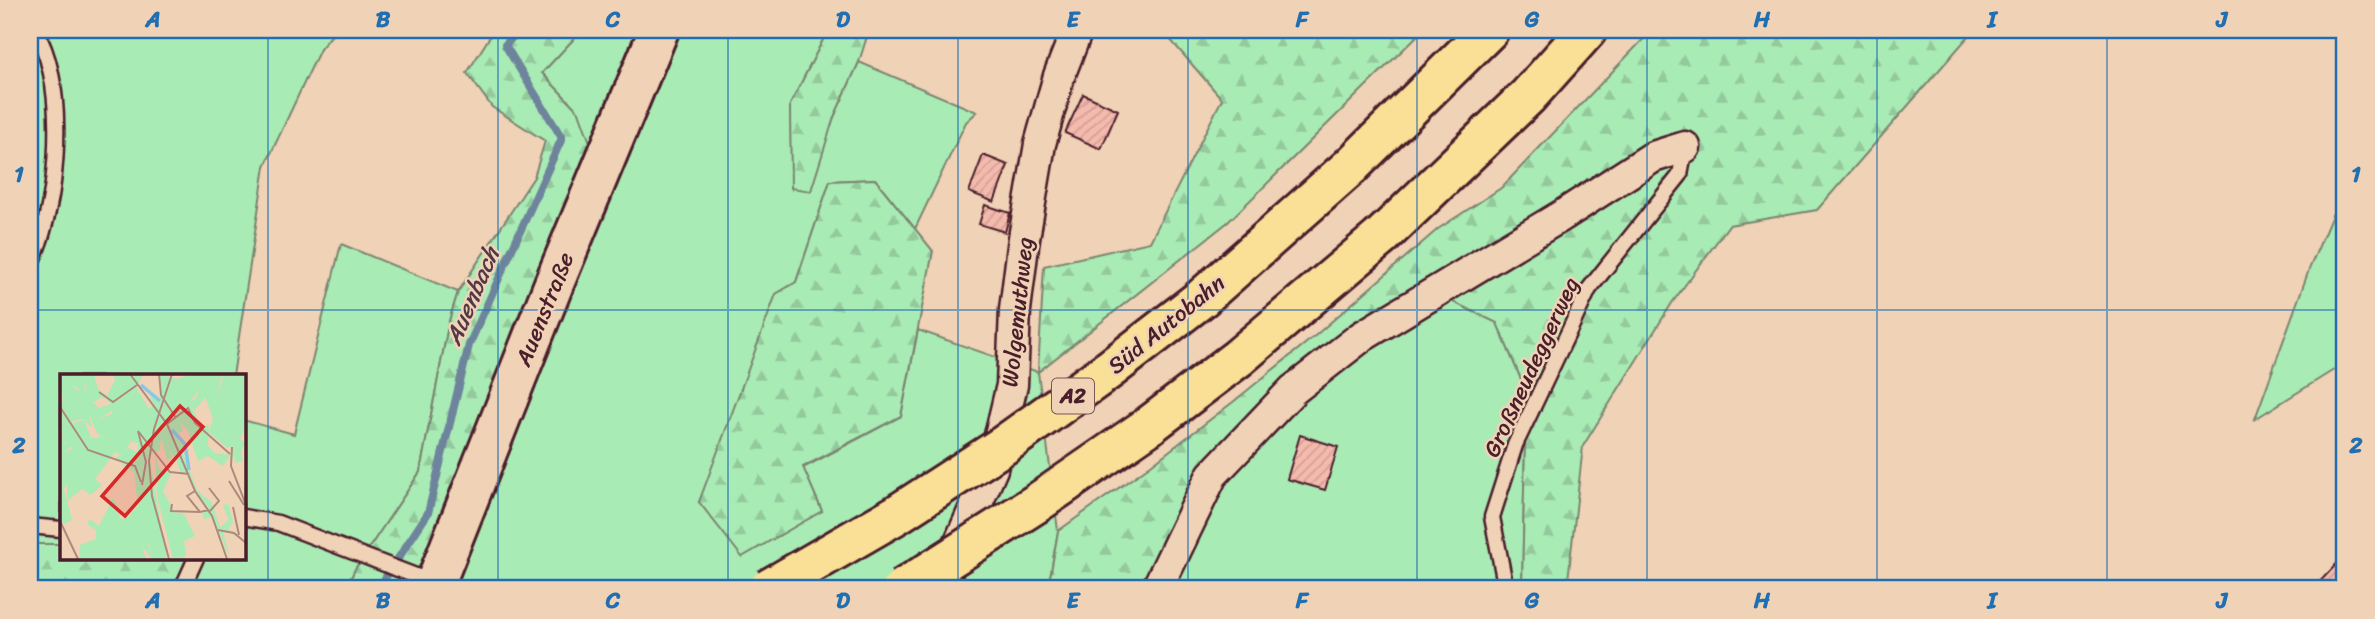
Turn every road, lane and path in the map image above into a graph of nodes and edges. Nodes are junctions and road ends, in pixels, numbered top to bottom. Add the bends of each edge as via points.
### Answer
1 (35, 30) edge
2 (659, 30) edge
3 (1077, 30) edge
4 (1489, 30) edge
5 (1587, 30) edge
6 (1685, 148) joint
7 (30, 267) edge
8 (245, 517) edge
9 (30, 526) edge
10 (60, 529) edge
11 (195, 560) edge
12 (434, 586) edge
13 (182, 589) edge
14 (768, 589) edge
15 (902, 589) edge
16 (932, 589) edge
17 (939, 589) edge
18 (1157, 589) edge
19 (1506, 589) edge

1 - 7 lane via 53,82 57,124 55,169 43,231
2 - 12 street, Auenstraße
3 - 17 street, Wolgemuthweg via 1040,144 1015,310 1013,385 992,469
4 - 14 highway, Süd Autobahn / A2, bridge via 1352,166 1202,298 1004,445
5 - 15 highway, bridge via 1528,96 1381,236 1238,358 1037,503
6 - 18 street via 1653,157 1361,337 1293,390 1212,474
6 - 19 lane, Großneudeggerweg via 1680,175 1589,289 1516,445 1492,517
8 - 12 lane via 278,523
9 - 10 lane
11 - 13 lane
16 - 17 street

